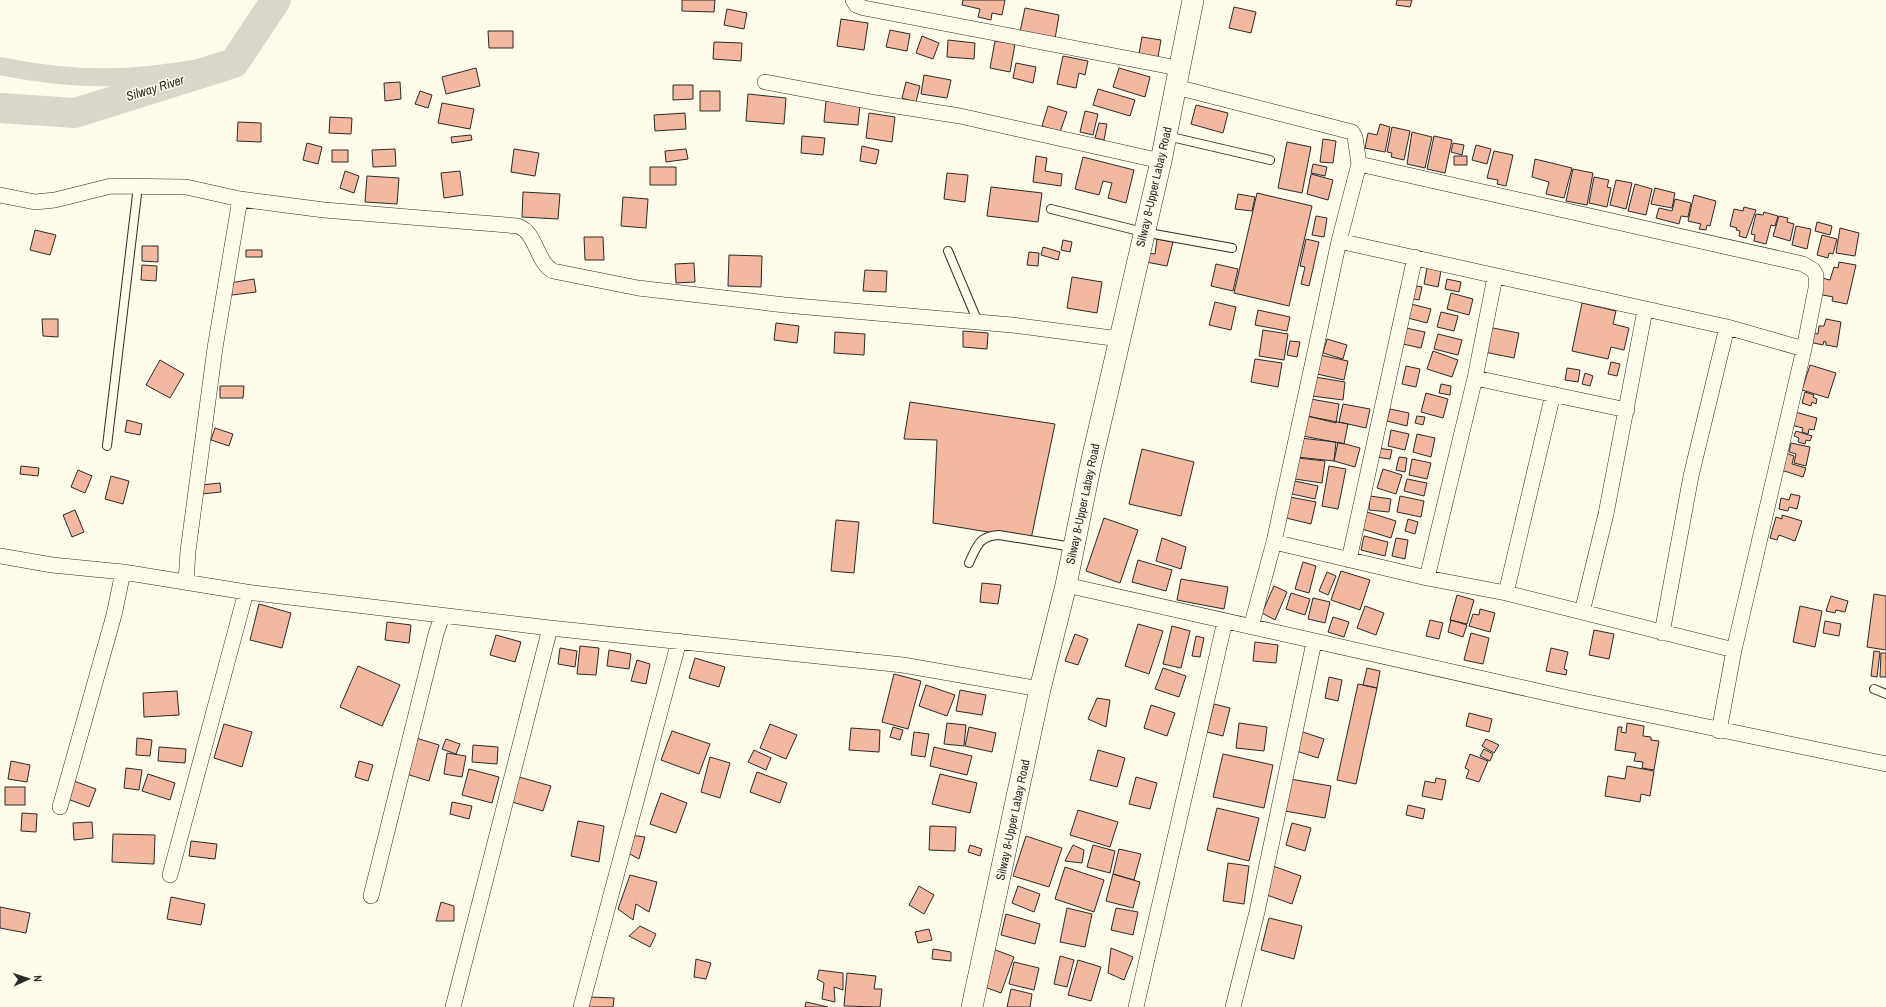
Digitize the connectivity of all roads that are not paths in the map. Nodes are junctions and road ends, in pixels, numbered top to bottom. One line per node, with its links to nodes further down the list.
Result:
1 (853, 0): 3 (street)
2 (1193, 0): 3 (main road, Silway 8-Upper Labay Road)
3 (1177, 77): 5 (main road, Silway 8-Upper Labay Road); 8 (street)
4 (765, 82): 7 (street)
5 (1166, 136): 6 (lane); 7 (main road, Silway 8-Upper Labay Road)
6 (1270, 160)
7 (1161, 161): 13 (main road, Silway 8-Upper Labay Road)
8 (1359, 164): 14 (street); 23 (street)
9 (138, 186): 10 (street); 11 (street); 27 (lane)
10 (0, 195)
11 (240, 199): 20 (street); 35 (street)
12 (1051, 209): 13 (lane)
13 (1143, 232): 15 (lane); 22 (main road, Silway 8-Upper Labay Road)
14 (1339, 241): 17 (street); 28 (street)
15 (1232, 248)
16 (948, 251): 20 (lane)
17 (1415, 257): 18 (street); 31 (street)
18 (1495, 276): 19 (street); 24 (street)
19 (1645, 310): 21 (street); 26 (street)
20 (978, 322): 22 (street)
21 (1727, 327): 23 (street); 44 (street)
22 (1120, 339): 29 (main road, Silway 8-Upper Labay Road)
23 (1804, 349): 47 (street)
24 (1475, 378): 25 (street); 34 (street)
25 (1553, 394): 26 (street); 38 (street)
26 (1627, 410): 39 (street)
27 (108, 446)
28 (1274, 542): 31 (street); 42 (street)
29 (1074, 548): 32 (lane); 36 (main road, Silway 8-Upper Labay Road)
30 (0, 556): 33 (street)
31 (1349, 560): 34 (street)
32 (969, 563)
33 (123, 572): 35 (street); 53 (street)
34 (1427, 578): 38 (street)
35 (186, 582): 37 (street)
36 (1066, 585): 41 (street); 48 (main road, Silway 8-Upper Labay Road)
37 (246, 592): 40 (street); 54 (street)
38 (1506, 593): 39 (street)
39 (1582, 612): 44 (street)
40 (442, 616): 43 (street); 55 (street)
41 (1225, 621): 42 (street); 59 (street)
42 (1251, 627): 46 (street)
43 (550, 628): 45 (street); 56 (street)
44 (1662, 633): 47 (street)
45 (679, 641): 48 (street); 57 (street)
46 (1314, 642): 51 (street); 60 (street)
47 (1734, 650): 51 (street)
48 (1040, 689): 58 (main road, Silway 8-Upper Labay Road)
49 (1874, 689): 50 (lane)
50 (1886, 694)
51 (1719, 731): 52 (street)
52 (1886, 764)
53 (60, 807)
54 (170, 875)
55 (371, 896)
56 (453, 1007)
57 (581, 1007)
58 (972, 1007)
59 (1136, 1007)
60 (1233, 1007)

